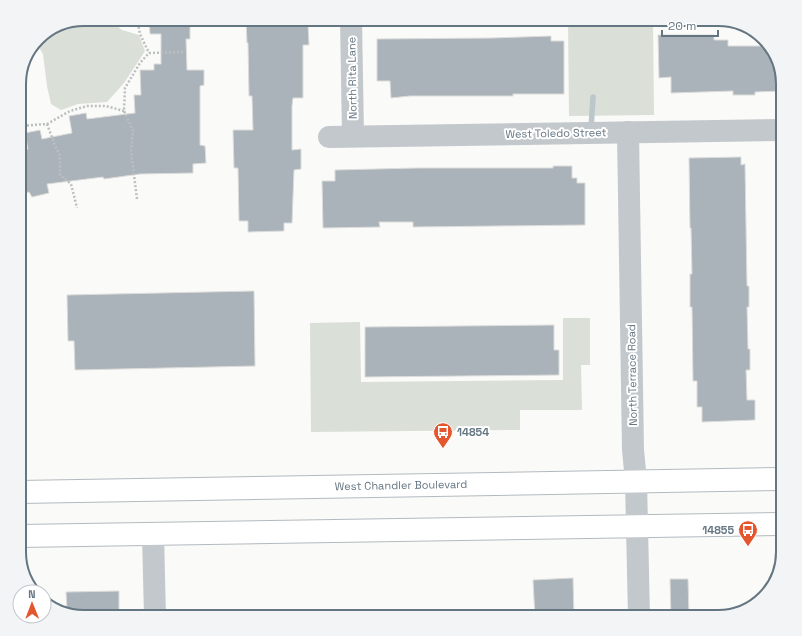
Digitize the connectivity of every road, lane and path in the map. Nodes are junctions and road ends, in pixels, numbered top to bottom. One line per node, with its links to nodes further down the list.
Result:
1 (138, 26): 4 (path)
2 (351, 26): 10 (street, North Rita Lane)
3 (183, 52): 4 (path)
4 (149, 53): 5 (path)
5 (124, 111): 6 (path); 12 (path)
6 (47, 124): 7 (path); 13 (path)
7 (26, 126)
8 (776, 130): 9 (street, West Toledo Street)
9 (628, 132): 10 (street, West Toledo Street); 15 (street, North Terrace Road)
10 (353, 136): 11 (street, West Toledo Street)
11 (329, 137)
12 (137, 199)
13 (77, 208)
14 (776, 479): 15 (main road, West Chandler Boulevard)
15 (636, 481): 16 (main road, West Chandler Boulevard); 18 (street, North Terrace Road)
16 (26, 492)
17 (776, 524): 18 (main road)
18 (637, 526): 19 (main road); 22 (street, North Terrace Road)
19 (153, 534): 20 (main road); 21 (street)
20 (26, 536)
21 (155, 610)
22 (639, 610)

